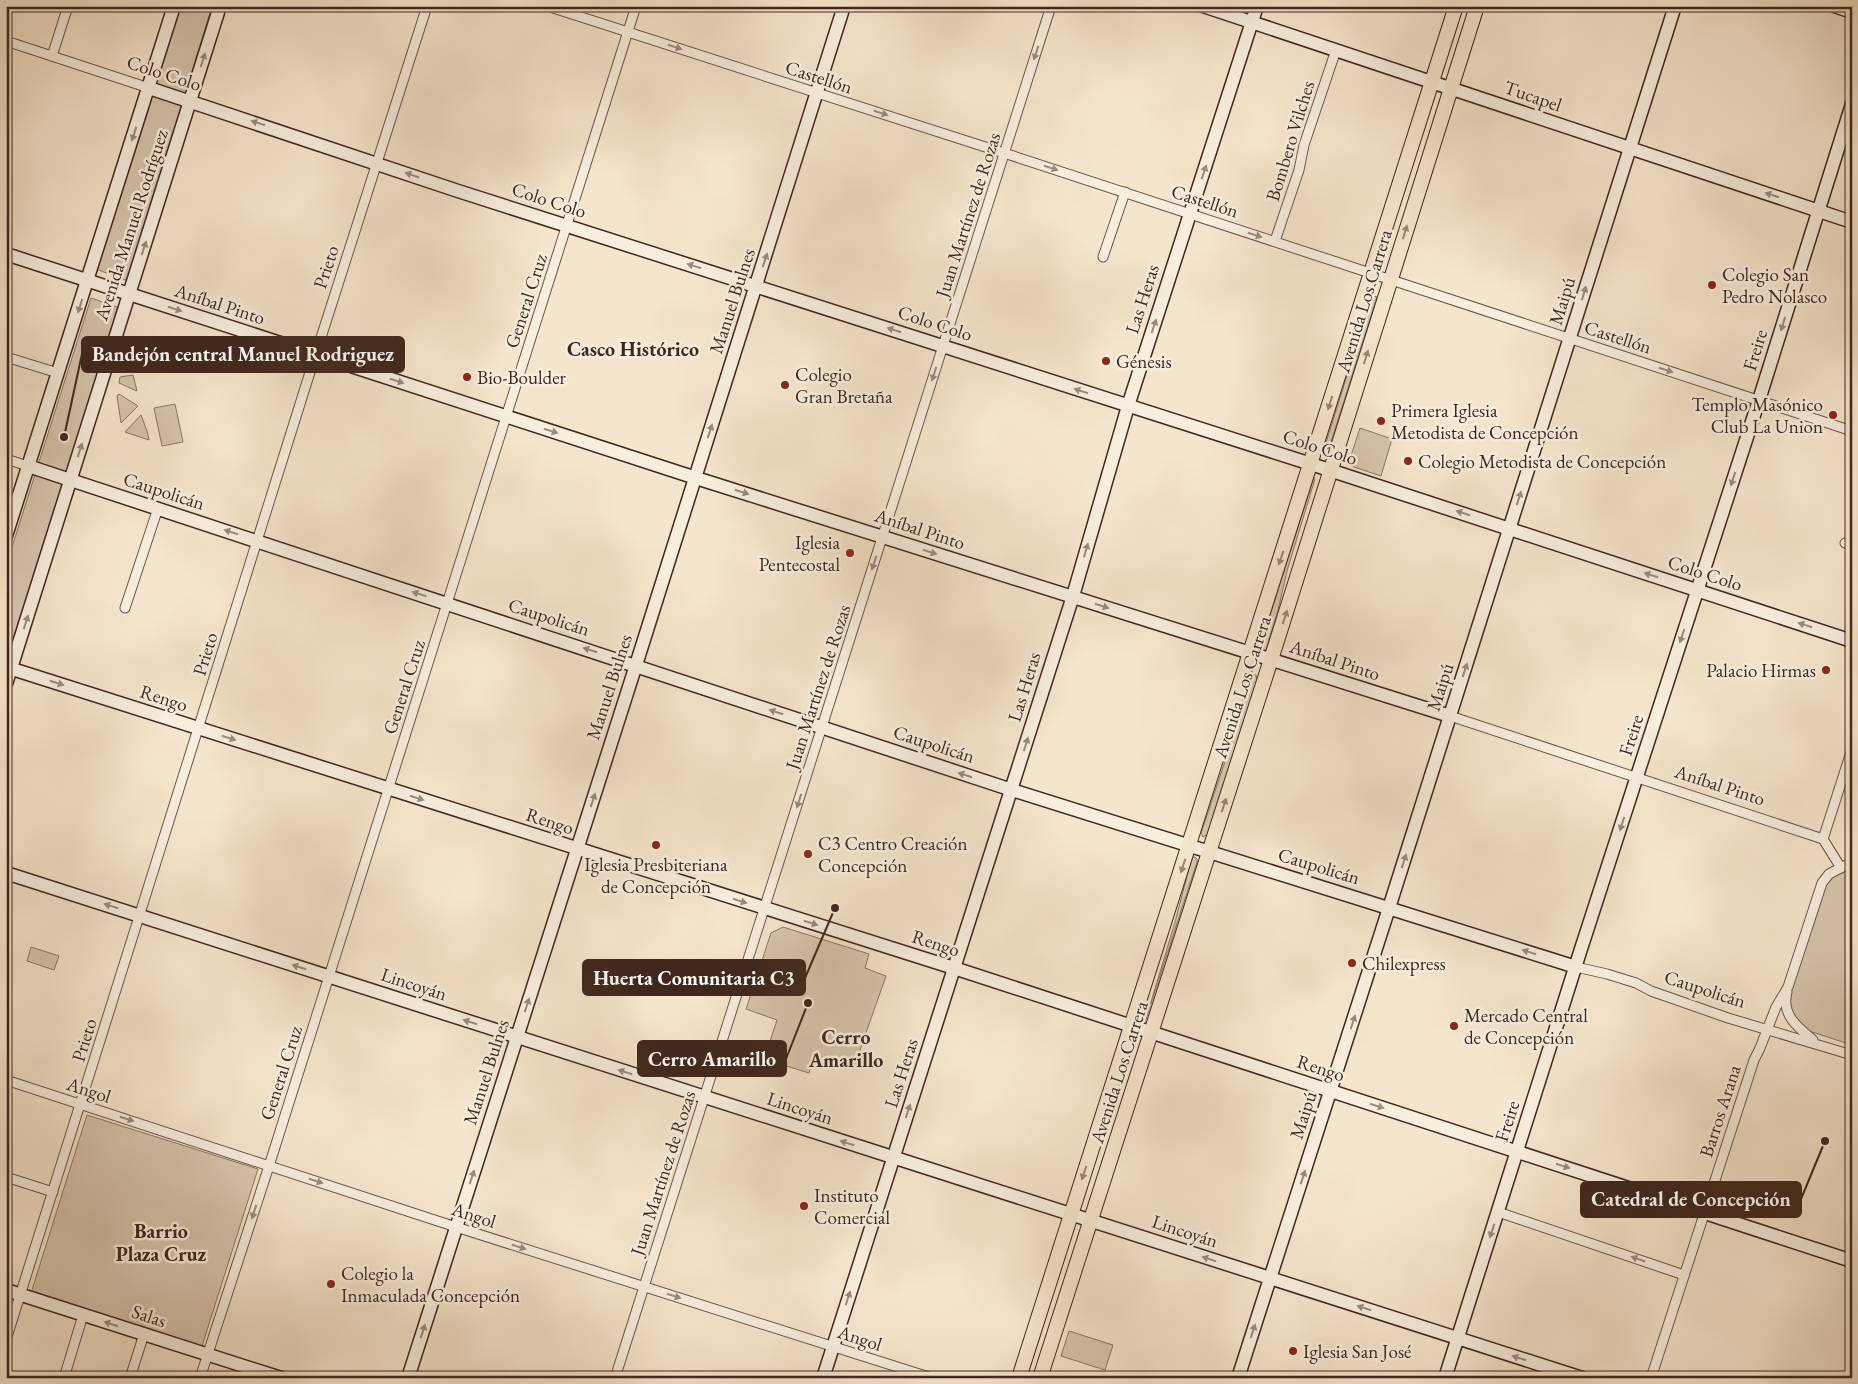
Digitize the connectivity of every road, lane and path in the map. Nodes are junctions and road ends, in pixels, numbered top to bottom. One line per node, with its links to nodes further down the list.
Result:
1 (68, 6): 20 (street)
2 (174, 6): 22 (street, Avenida Manuel Rodríguez)
3 (220, 6): 25 (street, Avenida Manuel Rodríguez, one-way to 3)
4 (428, 6): 29 (street, Prieto)
5 (546, 6): 17 (street, Castellón)
6 (636, 6): 17 (street, General Cruz)
7 (844, 6): 24 (street, Manuel Bulnes)
8 (1051, 6): 28 (street, Juan Martínez de Rozas, one-way to 28)
9 (1203, 6): 16 (street, Tucapel)
10 (1258, 6): 16 (street, Las Heras)
11 (1456, 6): 21 (main road, Avenida Los Carrera)
12 (1477, 6): 23 (main road, Avenida Los Carrera)
13 (1674, 6): 27 (street, Maipú)
14 (1834, 6): 15 (street)
15 (1852, 12)
16 (1252, 22): 19 (street, Tucapel); 32 (street, Las Heras, one-way to 16)
17 (628, 32): 24 (street, Castellón, one-way to 24); 34 (street, General Cruz)
18 (6, 41): 20 (street, Colo Colo)
19 (1336, 50): 21 (street, Tucapel); 35 (street, Bombero Vilches)
20 (52, 56): 22 (street, Colo Colo)
21 (1432, 82): 23 (street, Tucapel); 38 (main road, Avenida Los Carrera)
22 (149, 88): 25 (street, Colo Colo); 40 (street, Avenida Manuel Rodríguez, one-way to 40)
23 (1451, 88): 27 (street, Tucapel); 39 (main road, Avenida Los Carrera, one-way to 23)
24 (817, 93): 28 (street, Castellón, one-way to 28); 41 (street, Manuel Bulnes, one-way to 24)
25 (190, 100): 29 (street, Colo Colo, one-way to 25); 42 (street, Avenida Manuel Rodríguez, one-way to 25)
26 (1852, 104): 31 (street, Freire)
27 (1630, 148): 31 (street, Tucapel, one-way to 27); 43 (street, Maipú, one-way to 27)
28 (1004, 153): 30 (street, Castellón, one-way to 30); 44 (street, Juan Martínez de Rozas)
29 (377, 163): 34 (street, Colo Colo, one-way to 29); 45 (street, Prieto)
30 (1124, 192): 32 (street, Castellón); 37 (street)
31 (1818, 211): 33 (street, Tucapel); 48 (street, Freire, one-way to 48)
32 (1190, 214): 35 (street, Castellón, one-way to 35); 49 (street, Las Heras, one-way to 32)
33 (1852, 222)
34 (567, 226): 41 (street, Colo Colo, one-way to 34); 50 (street, General Cruz)
35 (1275, 241): 38 (street, Castellón)
36 (6, 254): 40 (street, Aníbal Pinto)
37 (1103, 257)
38 (1372, 273): 39 (street, Castellón); 53 (main road, Avenida Los Carrera, one-way to 53)
39 (1391, 279): 43 (street, Castellón); 55 (main road, Avenida Los Carrera, one-way to 39)
40 (88, 281): 42 (street, Aníbal Pinto); 47 (street, Avenida Manuel Rodríguez, one-way to 47)
41 (757, 286): 44 (street, Colo Colo, one-way to 41); 56 (street, Manuel Bulnes, one-way to 41)
42 (129, 294): 45 (street, Aníbal Pinto, one-way to 45); 57 (street, Avenida Manuel Rodríguez, one-way to 42)
43 (1570, 338): 48 (street, Castellón, one-way to 48); 59 (street, Maipú, one-way to 43)
44 (943, 346): 49 (street, Colo Colo, one-way to 44); 61 (street, Juan Martínez de Rozas, one-way to 61)
45 (315, 355): 50 (street, Aníbal Pinto, one-way to 50); 62 (street, Prieto)
46 (6, 357): 47 (street)
47 (58, 373): 54 (street, Avenida Manuel Rodríguez)
48 (1759, 400): 51 (street, Castellón); 63 (street, Freire, one-way to 63)
49 (1128, 406): 53 (street, Colo Colo); 64 (street, Las Heras, one-way to 49)
50 (507, 417): 56 (street, Aníbal Pinto, one-way to 56); 65 (street, General Cruz)
51 (1852, 431)
52 (6, 459): 54 (street, Caupolicán)
53 (1311, 464): 55 (street, Colo Colo); 68 (main road, Avenida Los Carrera, one-way to 68)
54 (28, 466): 57 (street, Caupolicán); 60 (street, Avenida Manuel Rodríguez)
55 (1331, 470): 59 (street, Colo Colo, one-way to 55); 69 (main road, Avenida Los Carrera, one-way to 55)
56 (696, 478): 61 (street, Aníbal Pinto, one-way to 61); 70 (street, Manuel Bulnes)
57 (70, 480): 58 (street, Caupolicán); 71 (street, Avenida Manuel Rodríguez, one-way to 57)
58 (158, 508): 62 (street, Caupolicán, one-way to 58); 66 (street)
59 (1510, 528): 63 (street, Colo Colo, one-way to 59); 73 (street, Maipú, one-way to 59)
60 (6, 536)
61 (883, 537): 64 (street, Aníbal Pinto, one-way to 64); 74 (street, Juan Martínez de Rozas, one-way to 74)
62 (257, 541): 65 (street, Caupolicán, one-way to 62); 75 (street, Prieto)
63 (1697, 590): 67 (street, Colo Colo, one-way to 63); 77 (street, Freire, one-way to 77)
64 (1073, 596): 68 (street, Aníbal Pinto, one-way to 68); 79 (street, Las Heras, one-way to 64)
65 (448, 603): 70 (street, Caupolicán, one-way to 65); 78 (street, General Cruz)
66 (125, 608)
67 (1852, 640)
68 (1251, 653): 69 (street, Aníbal Pinto); 81 (main road, Avenida Los Carrera)
69 (1271, 659): 73 (street, Aníbal Pinto); 83 (main road, Avenida Los Carrera, one-way to 69)
70 (636, 665): 74 (street, Caupolicán, one-way to 70); 82 (street, Manuel Bulnes, one-way to 70)
71 (9, 668): 72 (street, Avenida Manuel Rodríguez); 75 (street, Rengo, one-way to 75)
72 (6, 684)
73 (1450, 716): 77 (street, Aníbal Pinto); 87 (street, Maipú, one-way to 73)
74 (822, 727): 79 (street, Caupolicán, one-way to 74); 88 (street, Juan Martínez de Rozas, one-way to 88)
75 (198, 728): 78 (street, Rengo, one-way to 78); 89 (street, Prieto)
76 (1852, 749): 80 (street)
77 (1637, 778): 80 (street, Aníbal Pinto); 90 (street, Freire, one-way to 90)
78 (388, 789): 82 (street, Rengo, one-way to 82); 92 (street, General Cruz)
79 (1012, 790): 81 (street, Caupolicán); 91 (street, Las Heras)
80 (1823, 839): 85 (street)
81 (1190, 846): 83 (street, Caupolicán); 94 (main road, Avenida Los Carrera, one-way to 94)
82 (577, 850): 88 (street, Rengo, one-way to 88); 97 (street, Manuel Bulnes, one-way to 82)
83 (1209, 852): 87 (street, Caupolicán); 96 (main road, Avenida Los Carrera)
84 (1852, 862): 85 (street)
85 (1841, 868): 93 (street, Barros Arana)
86 (6, 873): 89 (street, Lincoyán, one-way to 86)
87 (1389, 908): 90 (street, Caupolicán, one-way to 87); 101 (street, Maipú, one-way to 87)
88 (764, 909): 91 (street, Rengo, one-way to 91); 102 (street, Juan Martínez de Rozas)
89 (140, 916): 92 (street, Lincoyán, one-way to 89); 103 (street, Prieto)
90 (1576, 967): 95 (street, Caupolicán); 104 (street, Freire)
91 (954, 968): 94 (street, Rengo); 105 (street, Las Heras, one-way to 91)
92 (329, 977): 97 (street, Lincoyán, one-way to 92); 106 (street, General Cruz)
93 (1788, 987): 95 (street, Barros Arana); 98 (street)
94 (1131, 1026): 96 (street, Rengo); 111 (main road, Avenida Los Carrera, one-way to 111)
95 (1768, 1029): 98 (street, Caupolicán); 110 (street, Barros Arana)
96 (1151, 1033): 101 (street, Rengo); 112 (main road, Avenida Los Carrera)
97 (517, 1037): 102 (street, Lincoyán, one-way to 97); 113 (street, Manuel Bulnes, one-way to 97)
98 (1817, 1044): 99 (street, Caupolicán)
99 (1852, 1055)
100 (6, 1080): 103 (street, Angol)
101 (1330, 1091): 104 (street, Rengo, one-way to 104); 116 (street, Maipú, one-way to 101)
102 (705, 1097): 105 (street, Lincoyán, one-way to 102); 117 (street, Juan Martínez de Rozas)
103 (81, 1104): 106 (street, Angol, one-way to 106); 108 (street, Prieto)
104 (1517, 1151): 109 (street, Freire); 110 (street, Rengo, one-way to 110)
105 (893, 1158): 111 (street, Lincoyán); 124 (street, Las Heras, one-way to 105)
106 (269, 1166): 113 (street, Angol, one-way to 113); 125 (street, General Cruz, one-way to 125)
107 (6, 1177): 108 (street)
108 (53, 1192): 119 (street, Prieto)
109 (1498, 1212): 115 (street, one-way to 109); 122 (street, Freire, one-way to 122)
110 (1704, 1213): 114 (street, Rengo); 115 (street, Barros Arana)
111 (1071, 1214): 112 (street, Lincoyán); 134 (main road, Avenida Los Carrera)
112 (1091, 1221): 116 (street, Lincoyán, one-way to 112); 135 (main road, Avenida Los Carrera)
113 (456, 1226): 117 (street, Angol, one-way to 117); 130 (street, Manuel Bulnes, one-way to 113)
114 (1852, 1261)
115 (1684, 1275): 139 (street, Barros Arana)
116 (1270, 1278): 122 (street, Lincoyán, one-way to 116); 136 (street, Maipú, one-way to 116)
117 (644, 1286): 124 (street, Angol, one-way to 124); 131 (street, Juan Martínez de Rozas)
118 (6, 1290): 119 (street, Salas)
119 (21, 1295): 120 (street, Salas); 123 (street, Prieto)
120 (83, 1315): 121 (street, Salas, one-way to 120); 126 (street)
121 (144, 1334): 125 (street, Salas); 127 (street)
122 (1458, 1338): 137 (street, Freire); 138 (street, Lincoyán, one-way to 122)
123 (6, 1340)
124 (833, 1346): 132 (street, Las Heras); 133 (street, Angol)
125 (207, 1354): 128 (street, General Cruz); 129 (street, Salas)
126 (64, 1378)
127 (130, 1378)
128 (200, 1378)
129 (281, 1378)
130 (408, 1378)
131 (615, 1378)
132 (823, 1378)
133 (932, 1378)
134 (1020, 1378)
135 (1040, 1378)
136 (1238, 1378)
137 (1445, 1378)
138 (1582, 1378)
139 (1652, 1378)

